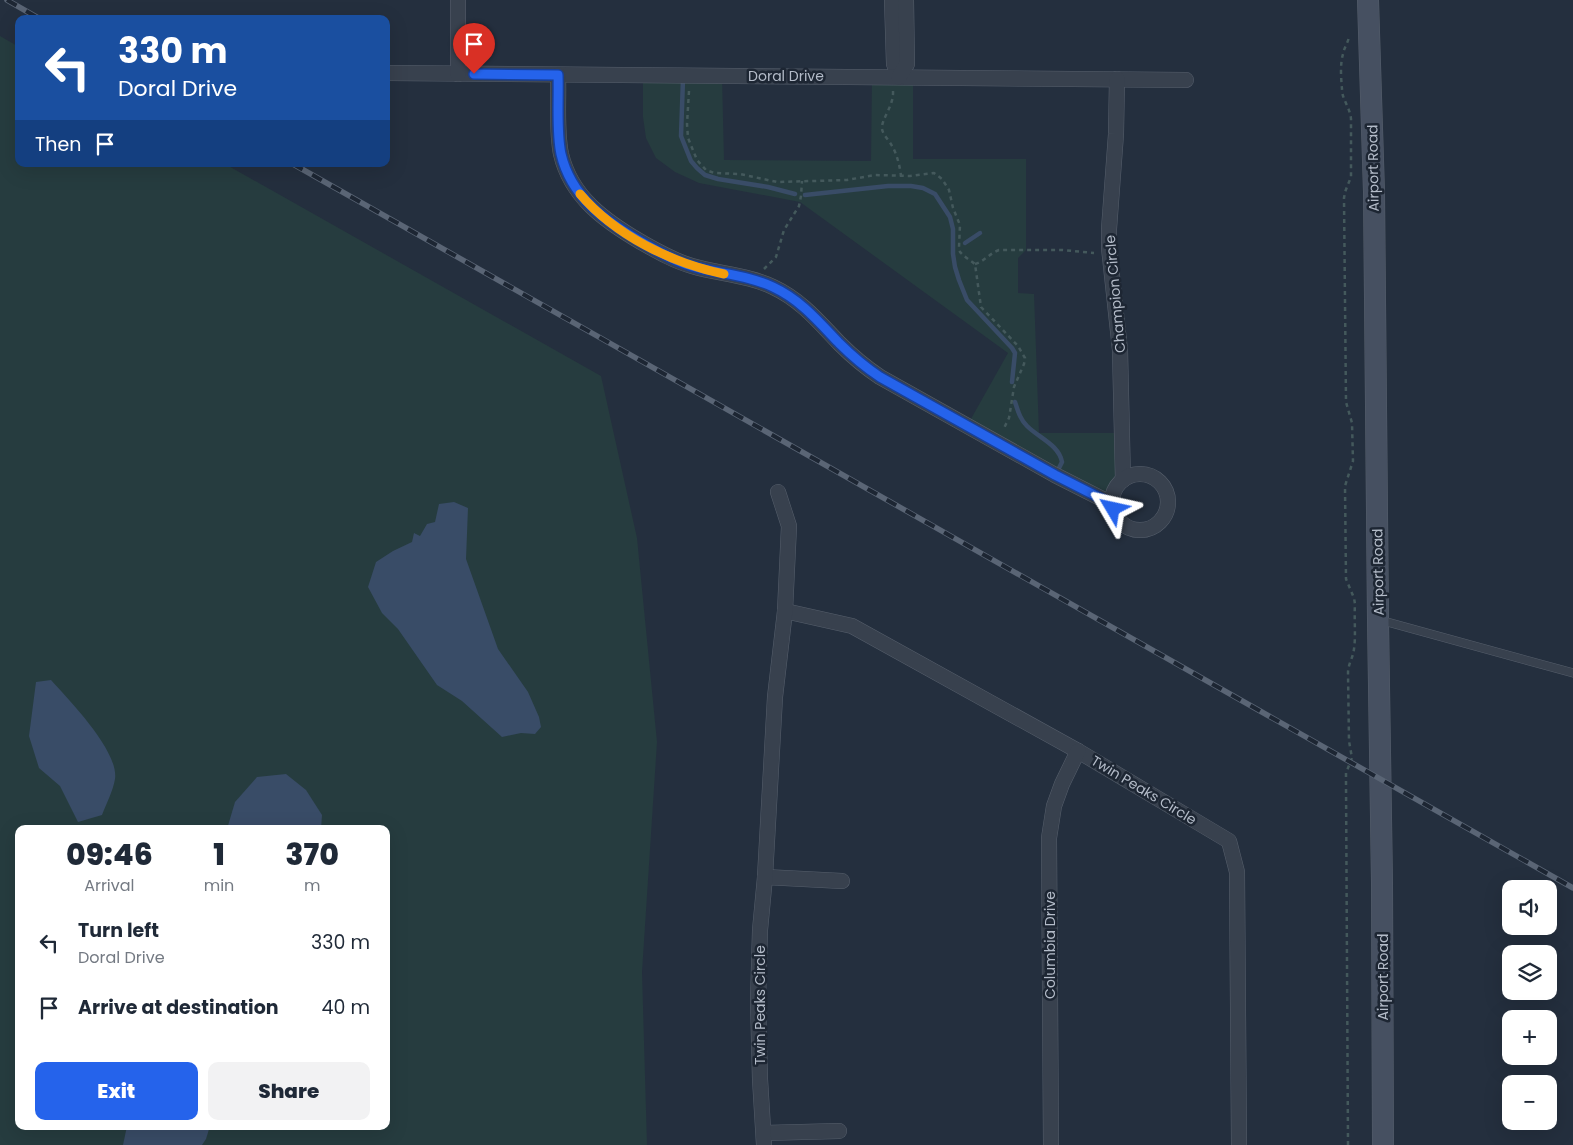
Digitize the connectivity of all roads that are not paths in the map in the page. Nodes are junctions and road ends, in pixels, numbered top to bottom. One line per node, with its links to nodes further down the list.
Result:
1 (458, 0): 6 (street)
2 (892, 0): 8 (street)
3 (906, 0): 8 (street)
4 (1368, 0): 15 (main road, Airport Road)
5 (390, 73): 6 (street, Doral Drive)
6 (458, 74): 7 (street, Doral Drive)
7 (558, 75): 8 (street, Doral Drive); 13 (street)
8 (895, 77): 9 (street, Doral Drive)
9 (1117, 79): 10 (street, Doral Drive); 11 (street, Champion Circle)
10 (1186, 80)
11 (1123, 480): 13 (street); 13 (street)
12 (778, 492): 14 (street, Twin Peaks Circle)
13 (1112, 504)
14 (785, 611): 17 (street, Twin Peaks Circle); 18 (street, Twin Peaks Circle)
15 (1378, 620): 16 (lane); 24 (main road, Airport Road)
16 (1573, 672)
17 (1078, 751): 22 (street, Columbia Drive); 23 (street, Twin Peaks Circle)
18 (765, 877): 19 (street); 21 (street, Twin Peaks Circle)
19 (842, 882)
20 (839, 1131): 21 (street, Twin Peaks Circle)
21 (764, 1139)
22 (1052, 1145)
23 (1239, 1145)
24 (1383, 1145)

